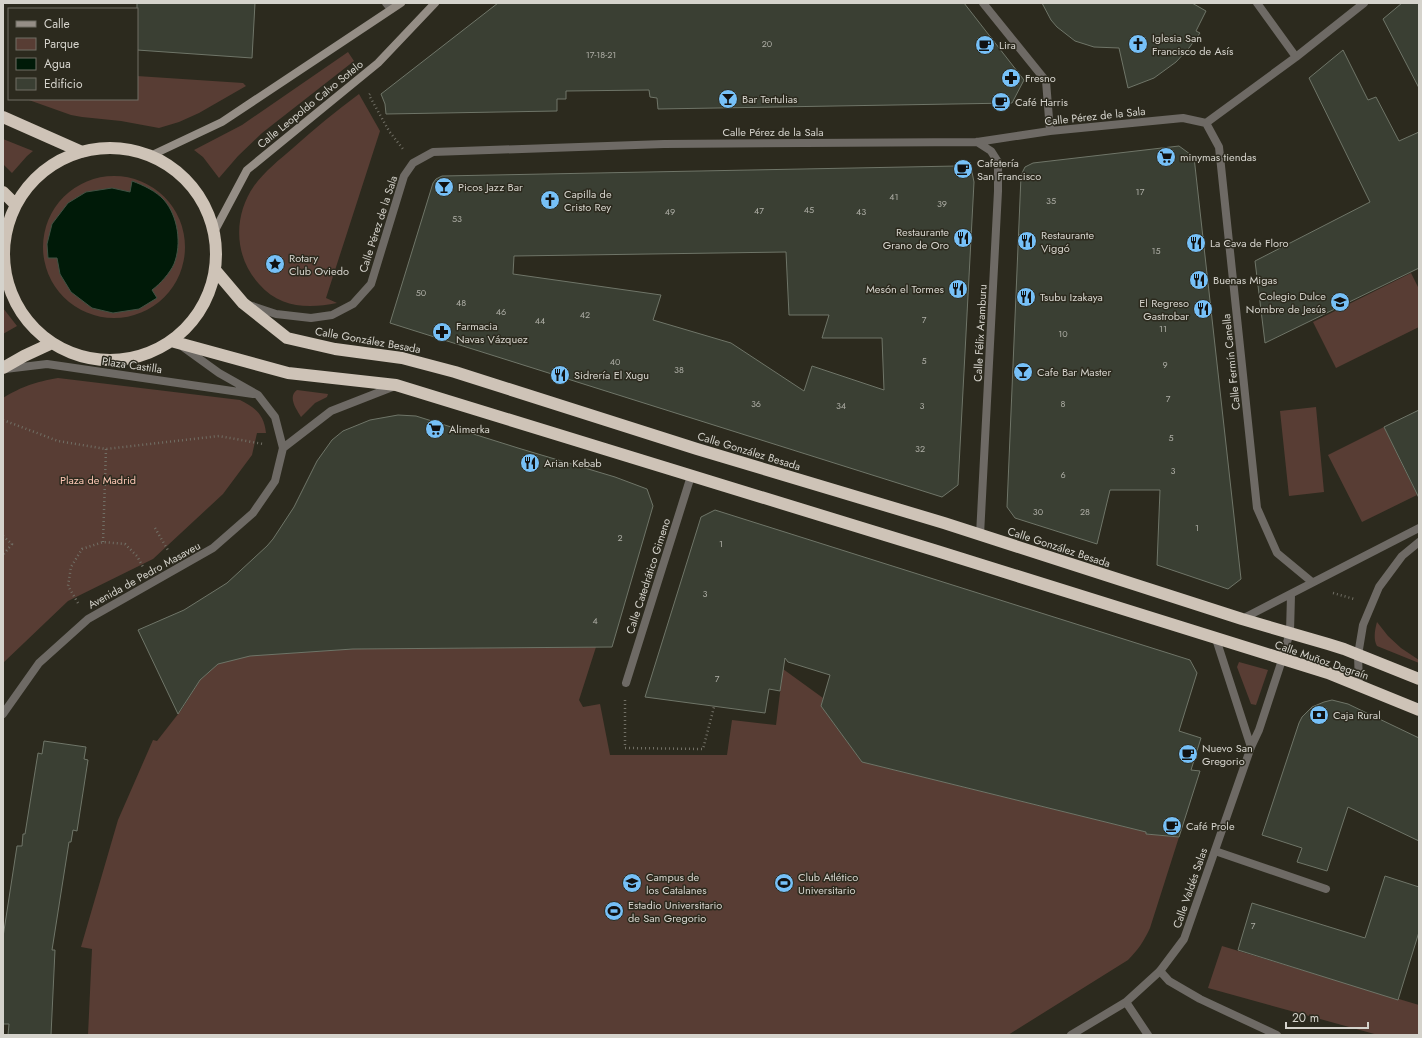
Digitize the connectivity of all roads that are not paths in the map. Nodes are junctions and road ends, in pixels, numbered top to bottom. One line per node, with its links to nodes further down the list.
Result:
1 (401, 3): 6 (street)
2 (435, 3): 16 (street, Calle Leopoldo Calvo Sotelo)
3 (983, 3): 10 (street)
4 (1257, 3): 7 (street)
5 (1364, 3): 7 (street)
6 (389, 6): 13 (street)
7 (1296, 57): 9 (street)
8 (3, 117): 12 (highway)
9 (1206, 123): 10 (street, Calle Pérez de la Sala); 30 (street, Calle Fermín Canella)
10 (1050, 131): 11 (street, Calle Pérez de la Sala)
11 (977, 142): 19 (street, Calle Pérez de la Sala); 28 (street, Calle Félix Aramburu)
12 (82, 152): 13 (highway); 15 (highway)
13 (150, 156): 16 (highway)
14 (3, 192): 15 (highway)
15 (16, 205): 17 (highway)
16 (214, 232): 18 (highway)
17 (4, 270): 21 (highway)
18 (215, 270): 19 (highway, Calle González Besada); 20 (highway)
19 (243, 303): 28 (highway, Calle González Besada)
20 (175, 342): 21 (highway); 23 (highway); 24 (street, Avenida de Pedro Masaveu)
21 (52, 343): 22 (highway)
22 (3, 369): 24 (street, Plaza Castilla)
23 (396, 385): 25 (street); 26 (highway)
24 (258, 395): 25 (street, Avenida de Pedro Masaveu)
25 (283, 448): 41 (street, Avenida de Pedro Masaveu)
26 (691, 476): 34 (highway); 38 (street, Calle Catedrático Gimeno)
27 (1419, 528): 30 (street)
28 (980, 535): 32 (highway, Calle González Besada)
29 (1419, 542): 35 (street)
30 (1312, 582): 31 (street)
31 (1291, 594): 32 (street); 33 (street)
32 (1242, 619): 33 (highway, Calle Muñoz Degraín)
33 (1290, 632): 35 (highway, Calle Muñoz Degraín); 36 (street)
34 (1216, 639): 36 (highway, Calle Muñoz Degraín); 42 (street)
35 (1358, 655): 37 (highway, Calle Muñoz Degraín); 39 (street)
36 (1282, 660): 39 (highway, Calle Muñoz Degraín); 42 (street, Calle Valdés Salas)
37 (1419, 679)
38 (626, 683)
39 (1358, 685): 40 (highway, Calle Muñoz Degraín)
40 (1419, 710)
41 (3, 714)
42 (1251, 747): 43 (street, Calle Valdés Salas)
43 (1215, 851): 44 (street); 45 (street, Calle Valdés Salas)
44 (1326, 889)
45 (1160, 971): 46 (street, Calle Valdés Salas); 49 (street)
46 (1126, 1002): 47 (street, Calle Valdés Salas); 48 (street)
47 (1071, 1035)
48 (1148, 1035)
49 (1277, 1035)

